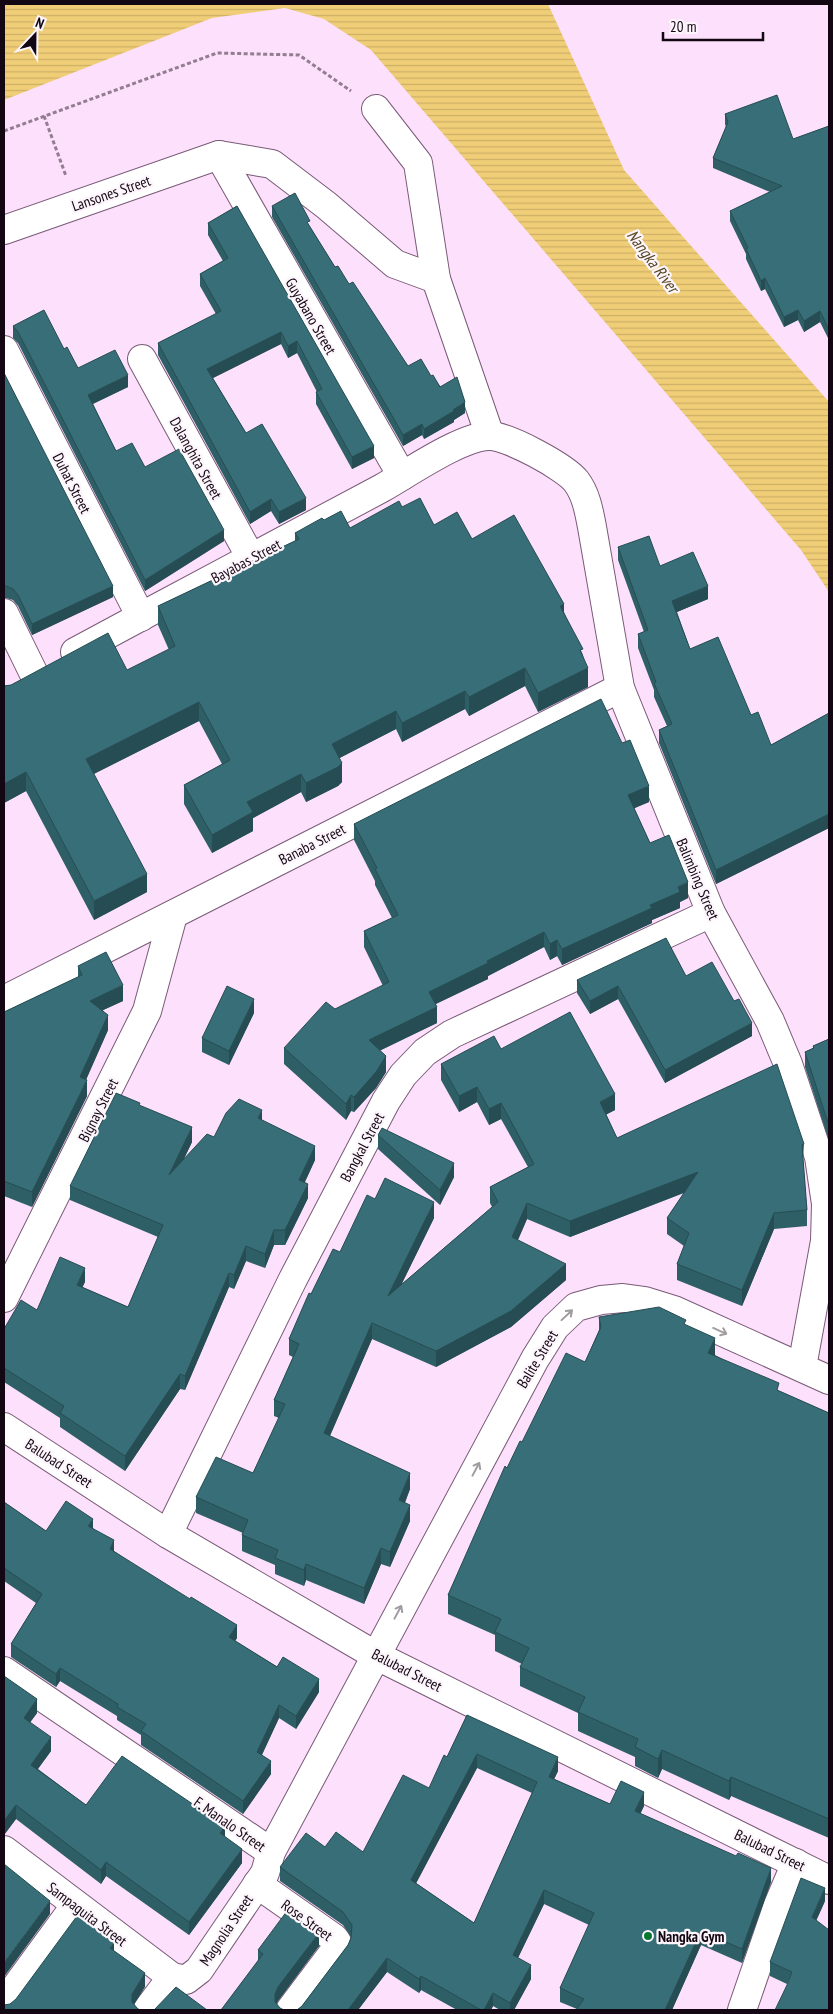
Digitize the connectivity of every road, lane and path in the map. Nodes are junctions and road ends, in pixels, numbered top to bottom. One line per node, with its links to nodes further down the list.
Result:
1 (376, 109): 2 (path); 7 (street)
2 (44, 116): 3 (path); 5 (path)
3 (4, 131)
4 (219, 155): 5 (street, Lansones Street); 7 (street); 11 (street, Guyabano Street)
5 (77, 205): 6 (street, Lansones Street)
6 (4, 230)
7 (436, 279): 10 (street)
8 (4, 350): 14 (street, Duhat Street)
9 (142, 359): 12 (street, Dalanghita Street)
10 (490, 436): 11 (street, Bayabas Street); 15 (street, Balimbing Street)
11 (402, 476): 12 (street, Bayabas Street)
12 (251, 558): 14 (street, Bayabas Street)
13 (4, 613): 14 (street, Bayabas Street)
14 (141, 617)
15 (620, 688): 16 (street, Balimbing Street); 17 (street, Banaba Street)
16 (711, 913): 20 (street, Balimbing Street); 23 (street, Bangkal Street)
17 (173, 915): 18 (street, Banaba Street); 19 (street, Bignay Street)
18 (4, 1000)
19 (4, 1298)
20 (802, 1367): 21 (street, Balite Street); 24 (street, Balite Street, one-way to 20)
21 (829, 1380)
22 (4, 1427): 23 (street, Balubad Street)
23 (168, 1534): 24 (street, Balubad Street)
24 (375, 1655): 27 (street, F. Manalo Street); 28 (street, Balubad Street)
25 (4, 1671): 27 (street, F. Manalo Street)
26 (4, 1850): 31 (street, Sampaguita Street)
27 (271, 1852): 30 (street, Magnolia Street)
28 (796, 1863): 29 (street, Balubad Street); 36 (street)
29 (829, 1880)
30 (257, 1884): 32 (street, Magnolia Street); 35 (street, Rose Street)
31 (75, 1906): 32 (street, Sampaguita Street); 33 (street)
32 (172, 1977): 34 (street)
33 (4, 2003)
34 (147, 2010)
35 (290, 2010)
36 (742, 2010)

